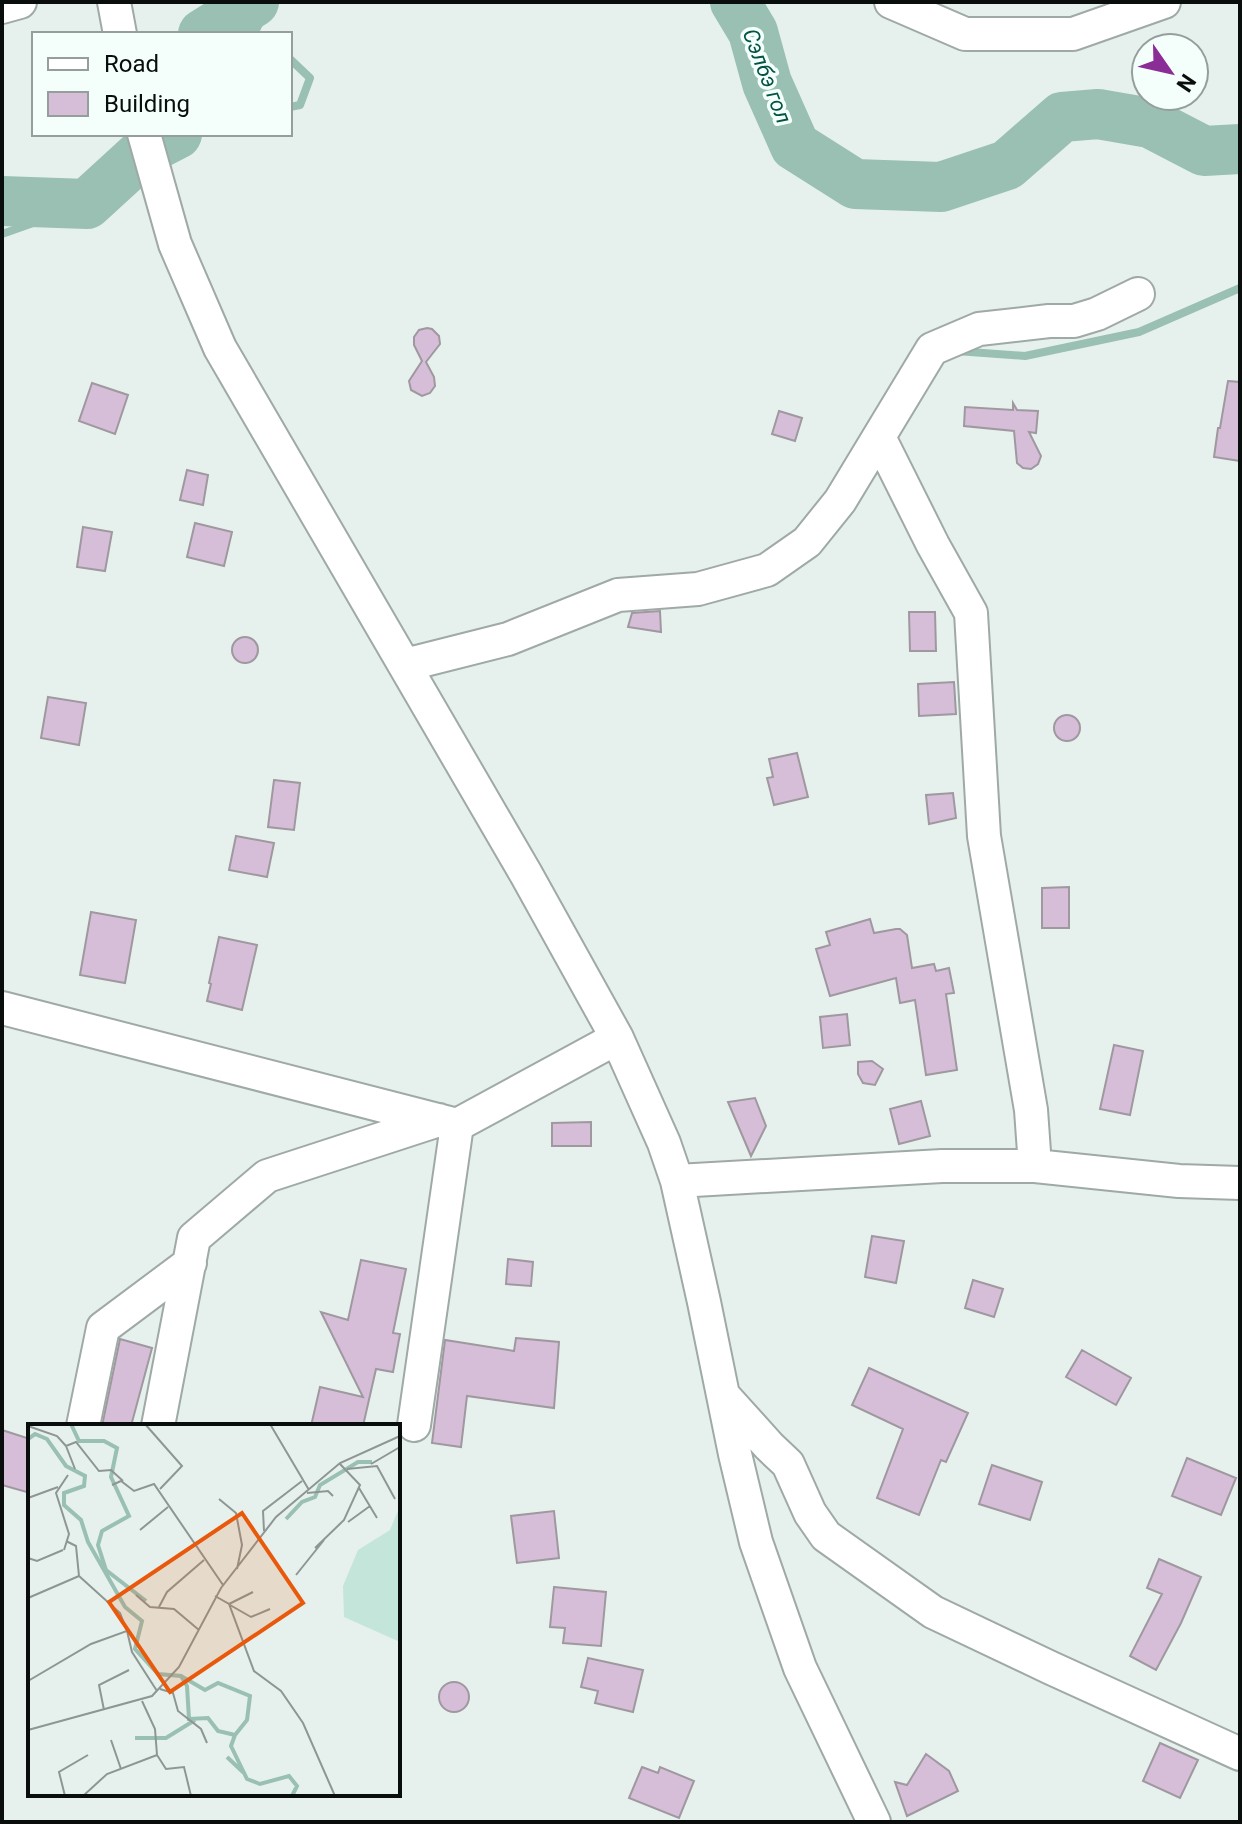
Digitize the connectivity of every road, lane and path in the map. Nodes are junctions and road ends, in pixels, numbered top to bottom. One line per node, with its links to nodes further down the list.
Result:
1 (20, 2): 5 (street)
2 (114, 2): 6 (street)
3 (891, 2): 4 (street)
4 (1164, 2)
5 (2, 7)
6 (120, 32)
7 (145, 136): 10 (street)
8 (1138, 294): 9 (street)
9 (879, 437): 10 (street); 14 (street)
10 (405, 665): 12 (street)
11 (2, 1008): 13 (street)
12 (617, 1038): 13 (street); 15 (street)
13 (448, 1123): 17 (street); 21 (street)
14 (1035, 1166): 15 (street); 16 (street)
15 (677, 1181): 18 (street)
16 (1240, 1183)
17 (190, 1263): 19 (street); 20 (street)
18 (723, 1395): 22 (street); 23 (street)
19 (83, 1424)
20 (158, 1424)
21 (414, 1425)
22 (1240, 1754)
23 (874, 1822)

